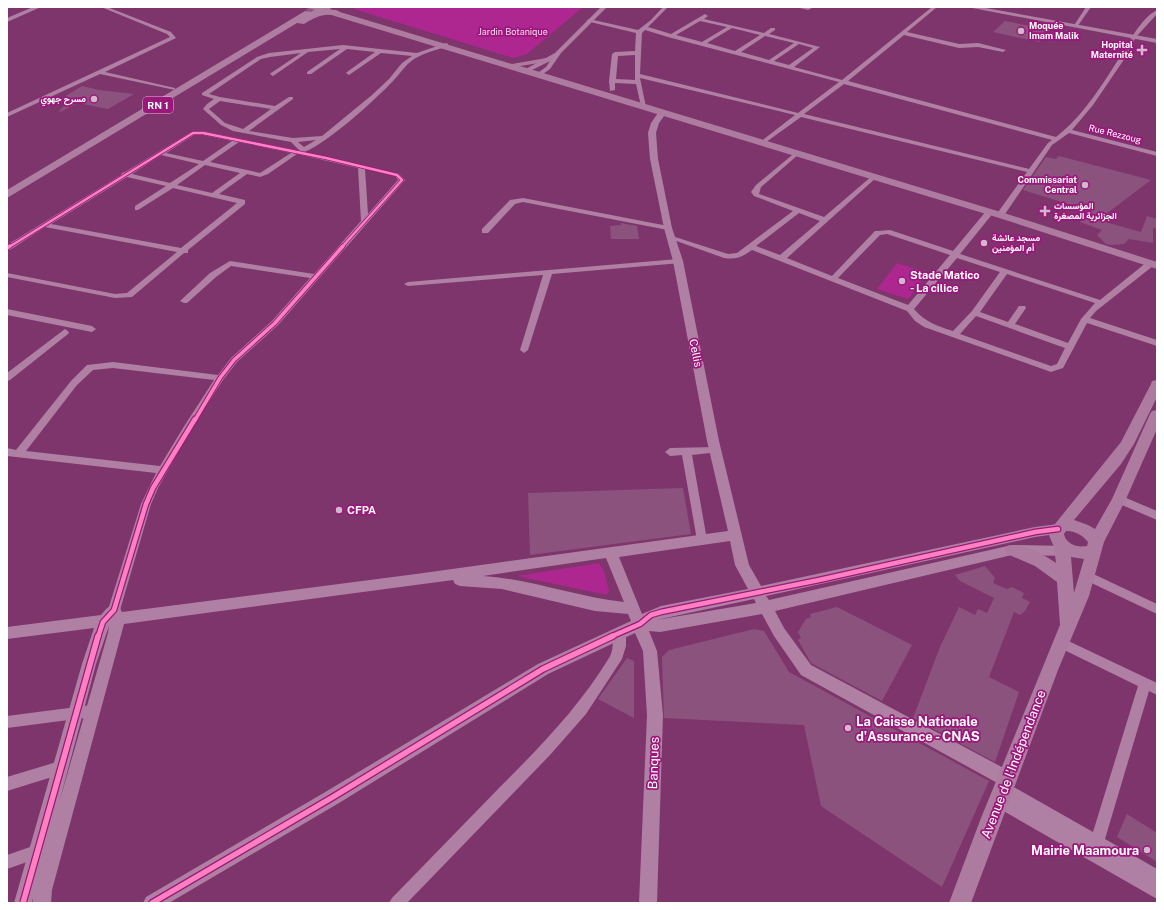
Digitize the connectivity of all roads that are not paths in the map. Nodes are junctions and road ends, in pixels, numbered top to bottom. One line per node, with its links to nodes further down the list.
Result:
1 (37, 7): 15 (street)
2 (102, 7): 41 (street)
3 (604, 7): 16 (street)
4 (666, 7): 20 (street)
5 (798, 7): 6 (street)
6 (812, 7)
7 (935, 7): 21 (street)
8 (970, 7): 17 (street)
9 (1089, 7): 17 (street)
10 (333, 9): 11 (highway); 11 (highway); 28 (main road); 38 (main road)
11 (305, 10): 42 (highway, RN 1)
12 (1157, 11): 24 (street)
13 (707, 14): 14 (street)
14 (699, 19): 18 (street); 23 (street)
15 (8, 20)
16 (589, 21): 20 (street); 36 (street)
17 (1075, 26): 24 (street)
18 (731, 27): 22 (street); 27 (street)
19 (773, 29): 22 (street)
20 (641, 30): 23 (street); 33 (street)
21 (904, 33): 31 (street); 50 (street)
22 (764, 35): 26 (street); 34 (street)
23 (670, 36): 27 (street)
24 (1134, 36): 25 (street); 60 (street)
25 (1157, 41)
26 (798, 43): 37 (street); 39 (street)
27 (702, 44): 34 (street)
28 (446, 45): 35 (street); 40 (main road)
29 (346, 47): 30 (street); 32 (street); 43 (street)
30 (381, 50): 35 (street); 44 (street)
31 (1003, 50)
32 (308, 51): 45 (street); 53 (street)
33 (638, 53): 47 (street); 49 (street)
34 (736, 53): 37 (street)
35 (420, 54): 62 (street)
36 (549, 62): 38 (main road); 40 (street); 46 (street); 48 (main road)
37 (769, 62): 39 (street)
38 (515, 65): 40 (main road)
39 (789, 68): 50 (street)
40 (527, 70): 46 (main road)
41 (99, 72): 51 (street); 58 (street)
42 (206, 72): 51 (highway, RN 1); 79 (highway, RN 1)
43 (309, 73)
44 (349, 73)
45 (273, 74)
46 (539, 74): 48 (main road); 52 (main road)
47 (637, 79): 49 (street); 55 (street); 59 (street)
48 (560, 80): 52 (main road)
49 (612, 81): 52 (street)
50 (843, 82): 59 (street); 63 (street)
51 (173, 88): 78 (highway, RN 1)
52 (611, 93): 55 (main road)
53 (219, 98): 56 (street); 61 (street)
54 (291, 98): 56 (street)
55 (644, 106): 57 (main road)
56 (276, 108): 61 (street)
57 (663, 112): 66 (main road); 89 (street, Cellis)
58 (7, 115)
59 (800, 115): 66 (street); 73 (street)
60 (1068, 131): 63 (street); 70 (street, Rue Rezzoug)
61 (243, 132): 65 (street)
62 (323, 138): 65 (street); 65 (street)
63 (1056, 139): 73 (street)
64 (238, 140): 67 (street); 68 (street); 71 (street)
65 (293, 140)
66 (762, 142): 69 (main road)
67 (296, 152): 72 (street); 74 (street)
68 (159, 153): 71 (street); 75 (street)
69 (796, 153): 76 (main road); 82 (street)
70 (1157, 154)
71 (204, 163): 74 (street); 77 (street)
72 (361, 166): 86 (street); 86 (street)
73 (1030, 171): 84 (street)
74 (245, 172): 80 (street)
75 (124, 174): 77 (street); 87 (street)
76 (874, 177): 83 (main road); 85 (street)
77 (172, 185): 80 (street); 81 (street)
78 (7, 186)
79 (7, 195)
80 (214, 195): 92 (street)
81 (138, 208)
82 (798, 210): 85 (street); 90 (street)
83 (990, 212): 84 (main road); 93 (street)
84 (1000, 216): 96 (main road)
85 (825, 220): 94 (street)
86 (365, 223): 100 (street)
87 (44, 225): 91 (street); 92 (street)
88 (485, 231): 89 (street)
89 (670, 233): 90 (street); 95 (street, Cellis)
90 (752, 246): 94 (street)
91 (7, 248)
92 (185, 250): 99 (street)
93 (955, 256): 97 (street); 101 (street); 105 (street)
94 (781, 258): 101 (street)
95 (678, 261): 98 (street); 121 (street, Cellis)
96 (1155, 264): 104 (street)
97 (1005, 271): 104 (street); 108 (street)
98 (548, 273): 102 (street); 116 (street)
99 (7, 275)
100 (316, 277): 103 (street); 118 (street)
101 (834, 278): 105 (street)
102 (408, 284)
103 (184, 301)
104 (1099, 302): 109 (street)
105 (910, 308): 113 (street)
106 (1022, 308): 110 (street)
107 (7, 312): 111 (street)
108 (975, 313): 110 (street); 113 (street)
109 (1085, 318): 114 (street); 115 (street)
110 (1010, 325): 115 (street)
111 (92, 330)
112 (65, 332): 117 (street)
113 (954, 335): 115 (street)
114 (1157, 343)
115 (1070, 347)
116 (524, 350)
117 (7, 378)
118 (220, 378): 125 (street); 126 (street)
119 (1157, 384): 131 (main road)
120 (1157, 414): 127 (main road, Avenue de l'Indépendance)
121 (715, 450): 122 (street); 129 (street, Cellis)
122 (686, 451): 124 (street); 130 (street)
123 (7, 452): 125 (street)
124 (670, 452)
125 (19, 453): 126 (street)
126 (162, 470): 142 (street)
127 (1119, 499): 128 (street); 132 (main road, Avenue de l'Indépendance)
128 (1157, 516)
129 (735, 535): 130 (street); 138 (street, Cellis)
130 (702, 540): 134 (street)
131 (1063, 540): 132 (main road); 132 (main road); 133 (street); 137 (main road, Avenue de l'Indépendance); 138 (street)
132 (1095, 546): 135 (main road, Avenue de l'Indépendance)
133 (1012, 550): 137 (main road); 139 (street)
134 (610, 553): 136 (street); 140 (street, Banques)
135 (1087, 576): 141 (street); 146 (main road, Avenue de l'Indépendance)
136 (416, 580): 140 (street); 142 (street)
137 (1066, 581): 146 (main road, Avenue de l'Indépendance)
138 (756, 593): 139 (street, Cellis); 143 (street)
139 (765, 607): 143 (street); 153 (street, Cellis)
140 (634, 608): 143 (street, Banques)
141 (1157, 609)
142 (111, 617): 145 (street); 148 (street); 149 (street)
143 (640, 624): 144 (street); 164 (street, Banques)
144 (620, 633): 162 (street); 163 (street)
145 (7, 634)
146 (1064, 634): 147 (street); 153 (main road, Avenue de l'Indépendance)
147 (1151, 686): 155 (street)
148 (92, 711): 149 (street); 154 (street)
149 (75, 713): 150 (street); 151 (street)
150 (7, 722)
151 (60, 768): 152 (street); 156 (street)
152 (7, 784)
153 (1003, 789): 155 (street); 165 (main road, Avenue de l'Indépendance)
154 (56, 844): 156 (street); 161 (street)
155 (1095, 848): 158 (street); 159 (street)
156 (37, 852): 157 (street); 160 (street)
157 (7, 862)
158 (1157, 877)
159 (1157, 892)
160 (23, 903)
161 (42, 903)
162 (152, 903)
163 (397, 903)
164 (648, 903)
165 (960, 903)

